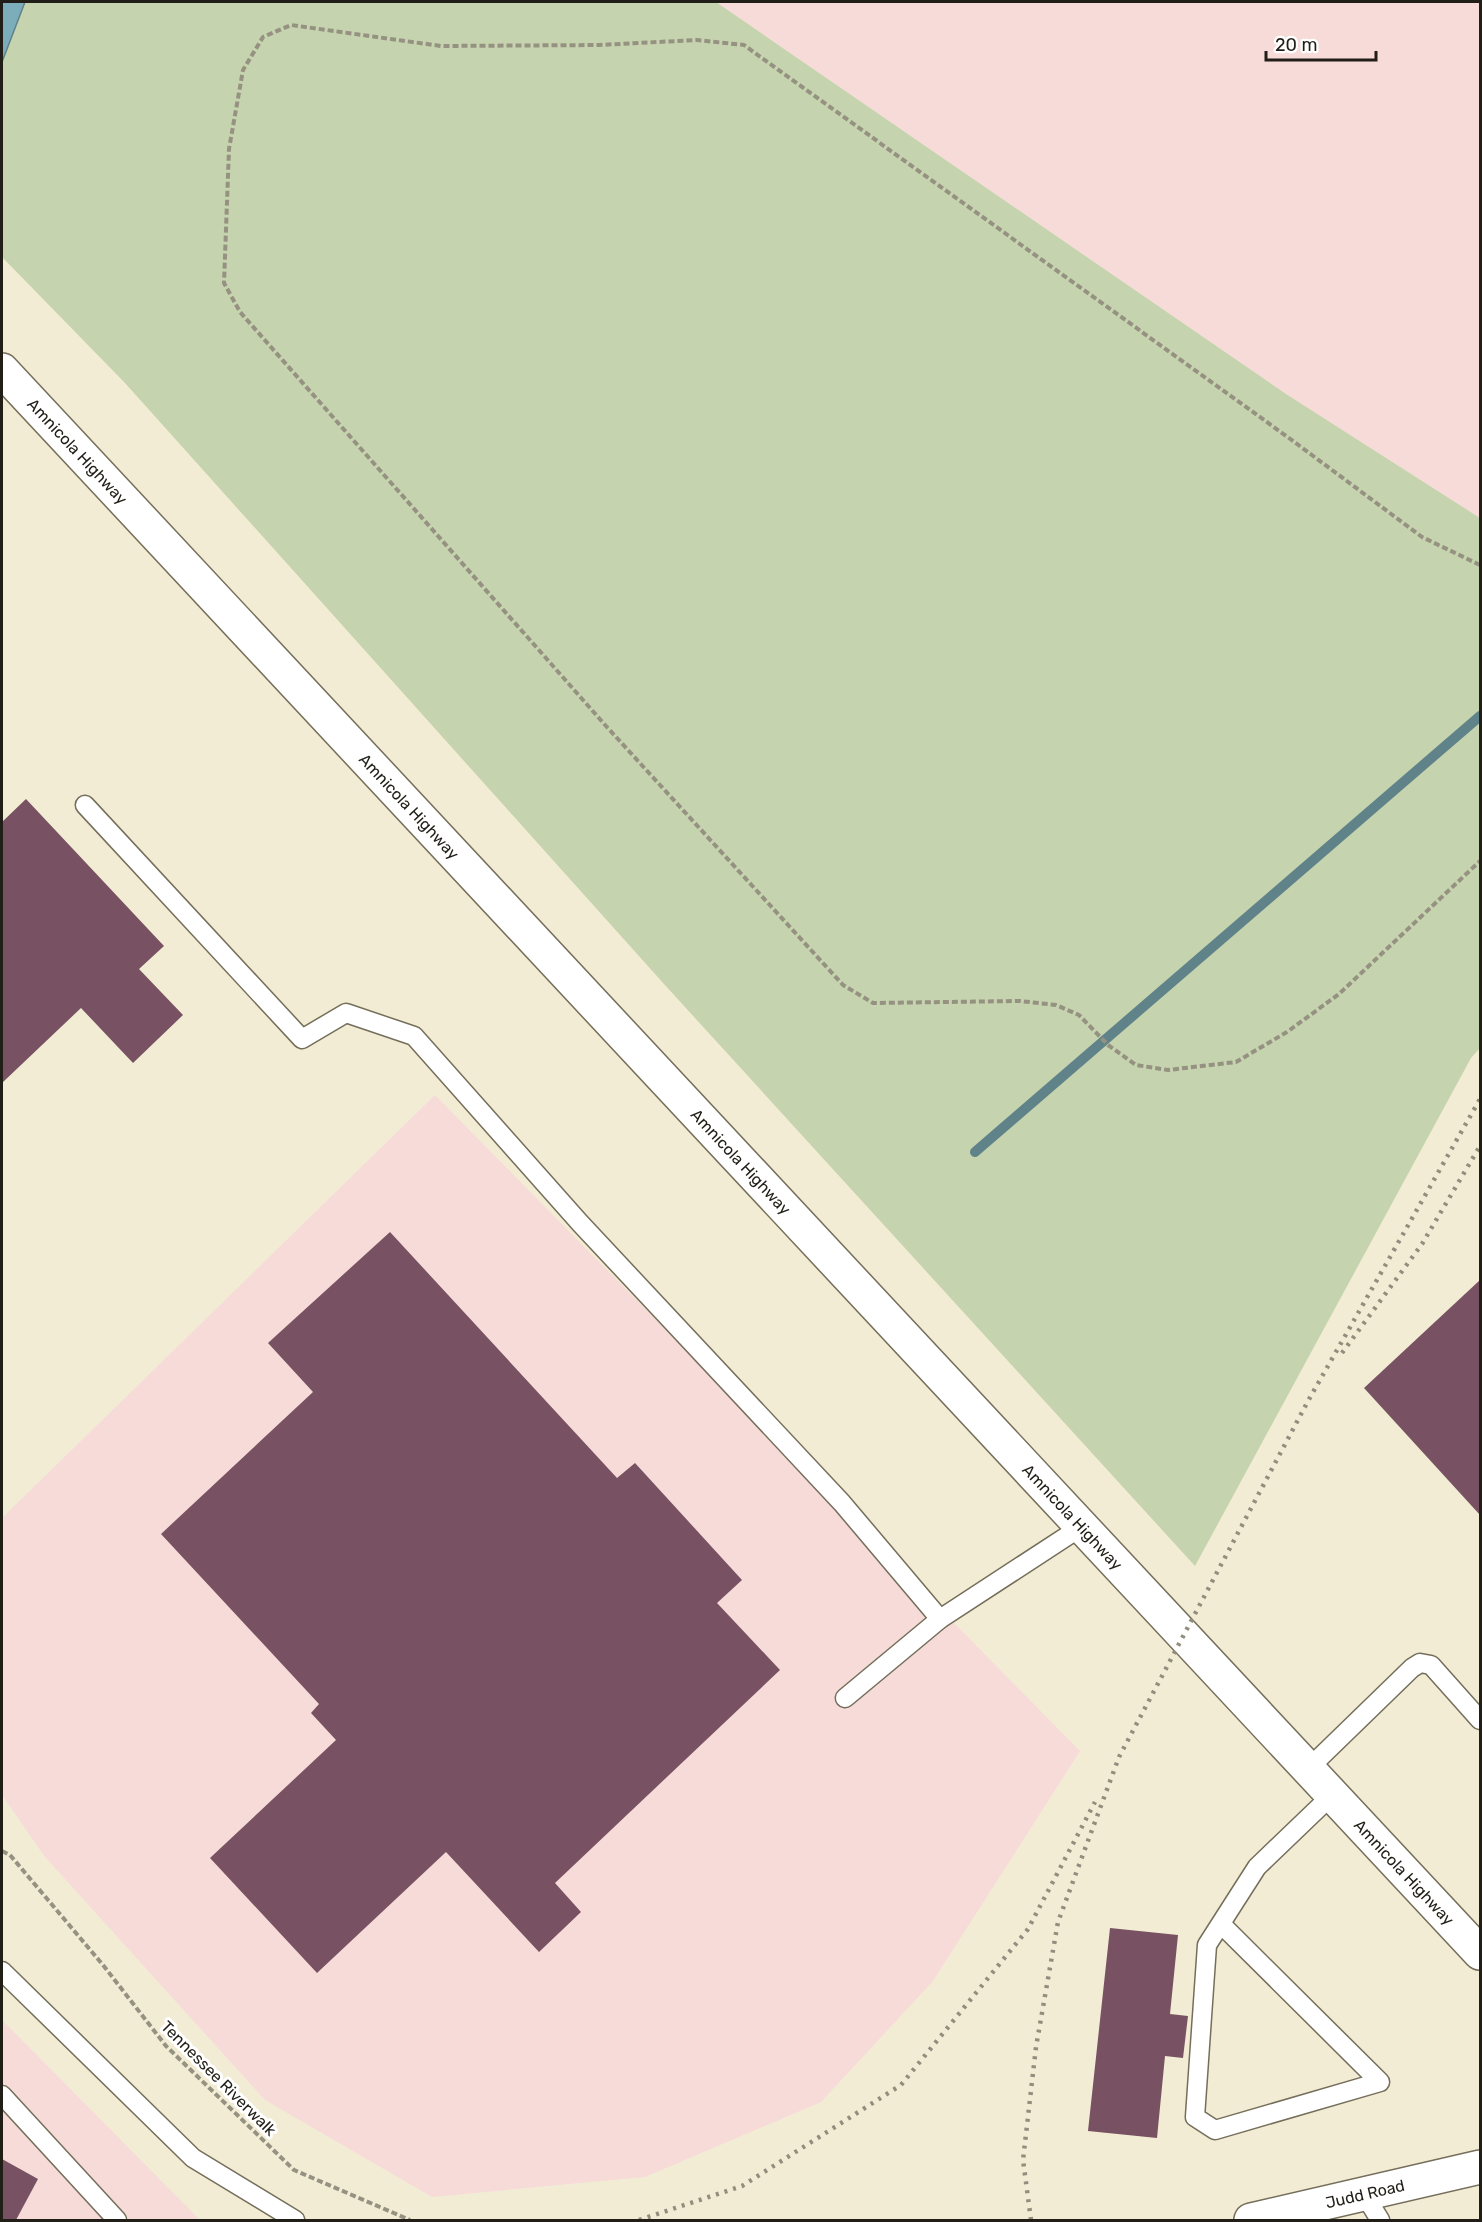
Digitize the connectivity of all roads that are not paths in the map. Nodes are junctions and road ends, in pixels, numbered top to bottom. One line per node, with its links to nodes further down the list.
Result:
1 (4, 373): 3 (main road, Amnicola Highway)
2 (85, 805): 4 (lane)
3 (1081, 1527): 4 (lane); 7 (main road, Amnicola Highway)
4 (940, 1619): 5 (lane)
5 (845, 1698)
6 (1480, 1720): 7 (lane)
7 (1308, 1769): 8 (main road, Amnicola Highway)
8 (1332, 1794): 9 (lane); 10 (main road, Amnicola Highway)
9 (1221, 1924): 9 (lane)
10 (1480, 1953)
11 (2, 1971): 16 (lane)
12 (2, 2095): 15 (lane)
13 (1480, 2167): 14 (main road, Judd Road)
14 (1372, 2207): 17 (main road, Judd Road)
15 (117, 2220)
16 (295, 2220)
17 (1251, 2220)

